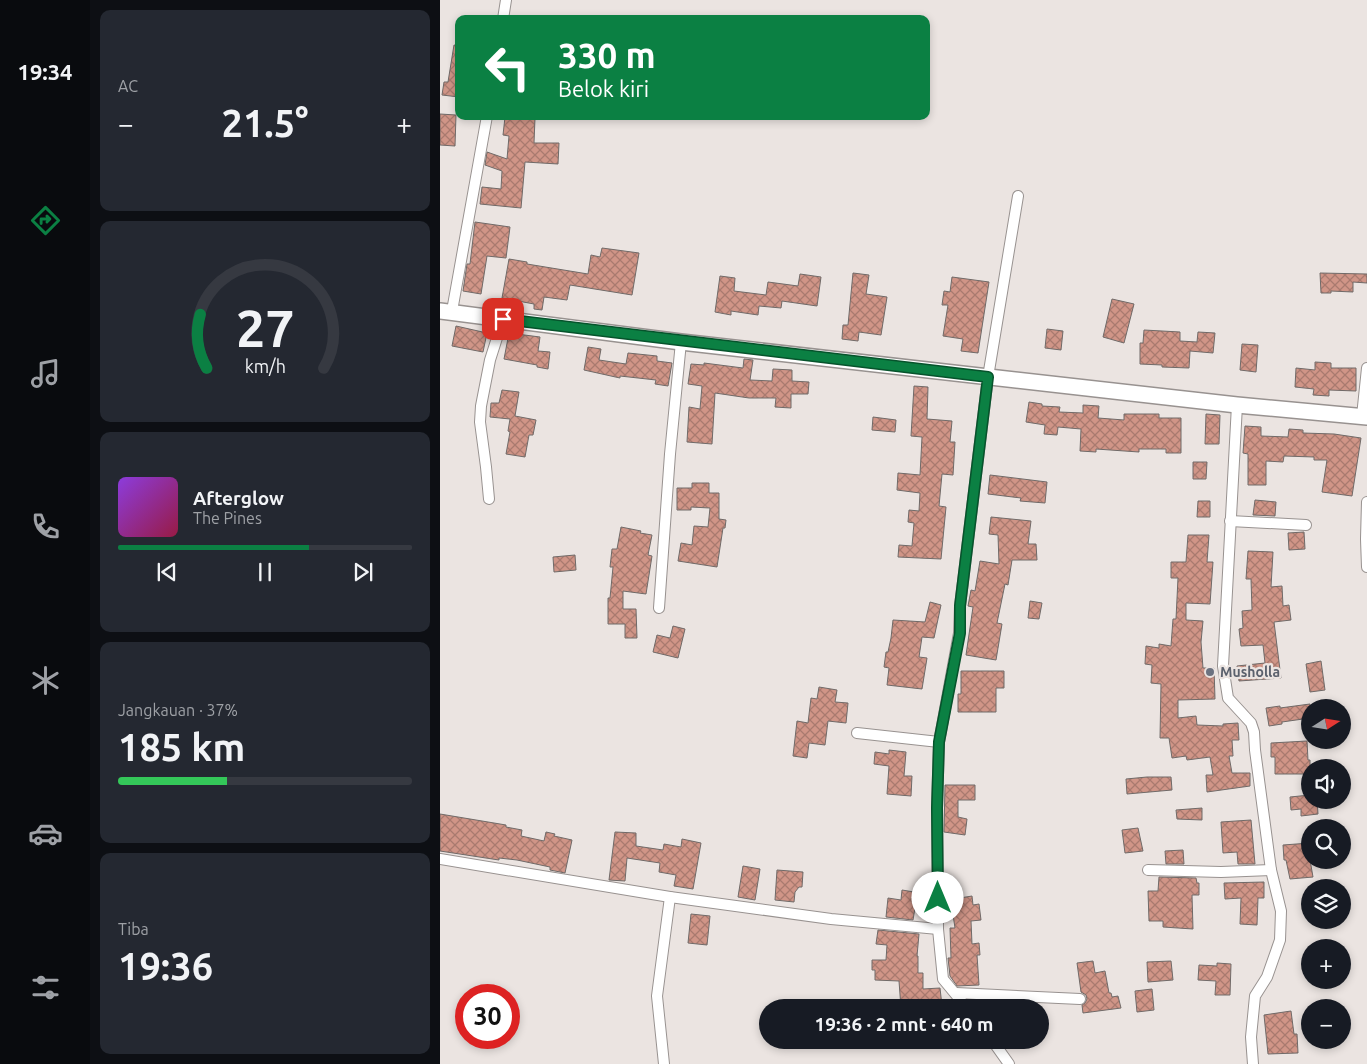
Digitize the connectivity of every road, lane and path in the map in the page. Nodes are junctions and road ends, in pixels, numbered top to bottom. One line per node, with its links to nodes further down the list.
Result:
1 (506, 0): 2 (street)
2 (504, 15)
3 (486, 120): 5 (street)
4 (1018, 196): 9 (street)
5 (446, 311): 6 (street)
6 (503, 319): 7 (street); 12 (street)
7 (681, 342): 9 (street); 17 (street)
8 (1367, 368): 11 (street)
9 (988, 377): 10 (street); 19 (street)
10 (1237, 405): 11 (street); 14 (street)
11 (1364, 416)
12 (489, 498)
13 (1367, 502): 16 (street)
14 (1230, 521): 15 (street); 22 (street)
15 (1306, 525)
16 (1367, 567)
17 (659, 608)
18 (857, 733): 19 (street)
19 (939, 742): 24 (street)
20 (440, 859): 23 (street)
21 (1148, 870): 22 (street)
22 (1271, 870): 31 (street)
23 (670, 897): 24 (street); 29 (street)
24 (938, 929): 25 (street)
25 (956, 993): 26 (street); 27 (street)
26 (960, 999)
27 (1080, 999)
28 (998, 1049): 30 (street)
29 (664, 1064)
30 (1009, 1064)
31 (1253, 1064)

